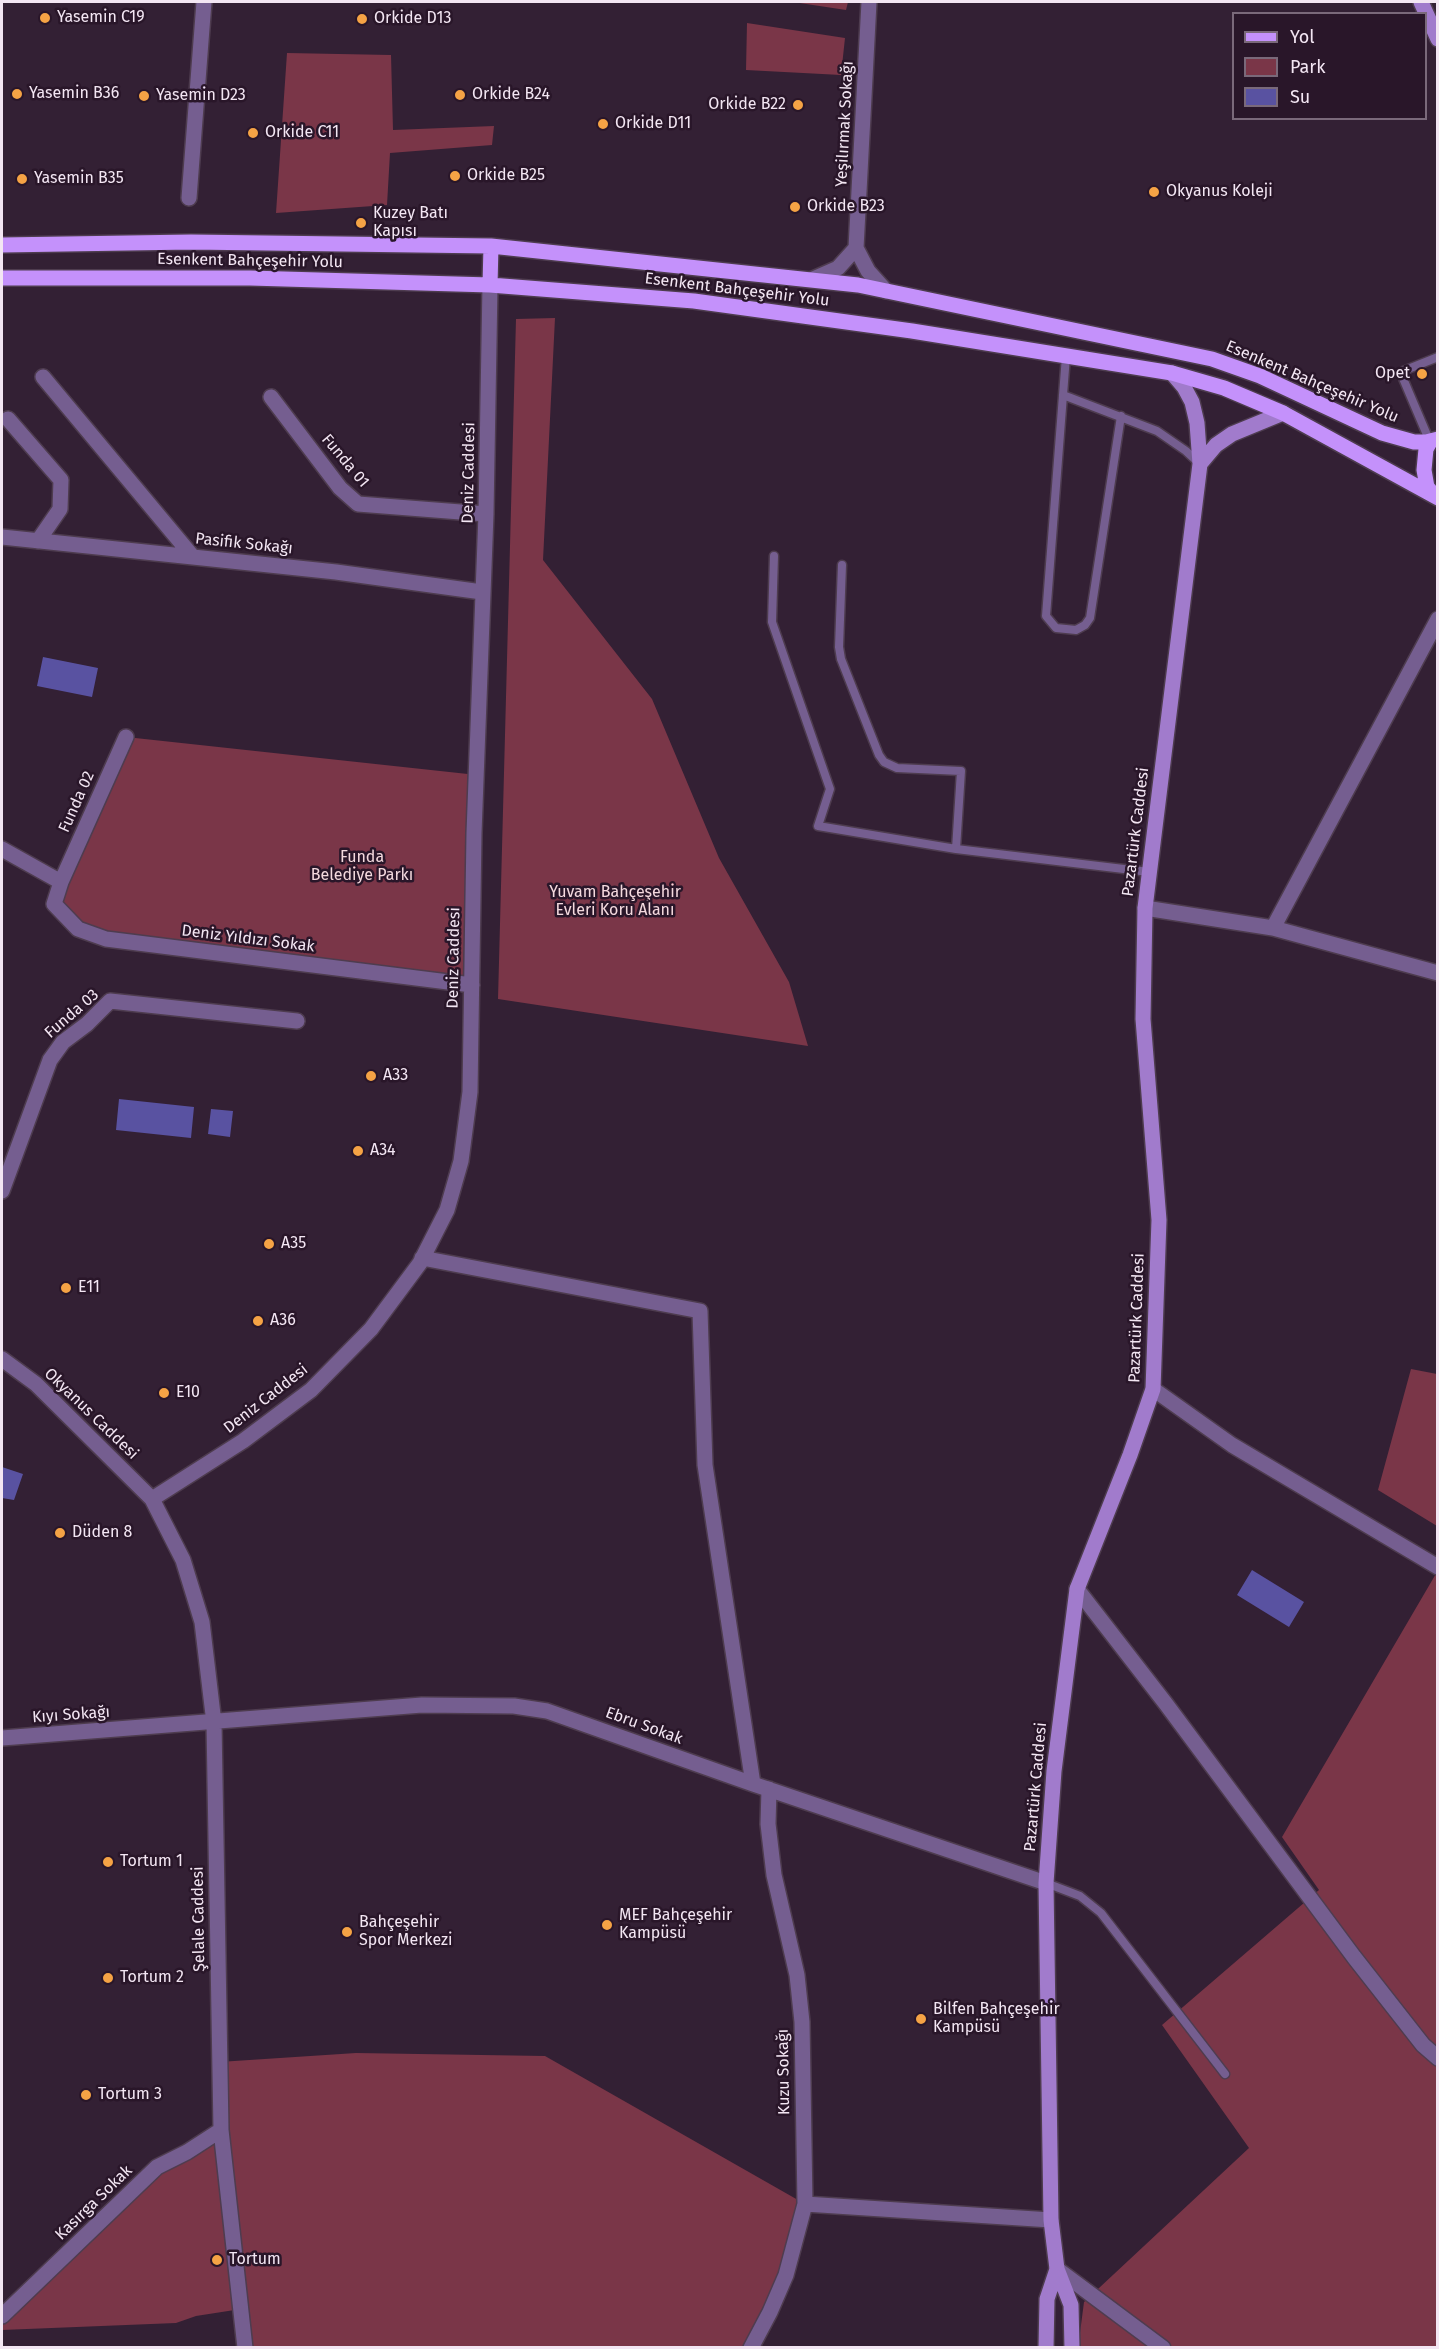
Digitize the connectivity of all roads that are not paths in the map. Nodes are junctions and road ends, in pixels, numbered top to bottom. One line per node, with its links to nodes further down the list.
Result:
1 (204, 2): 5 (street)
2 (869, 2): 8 (street, Yeşilırmak Sokağı)
3 (1427, 16): 4 (street)
4 (1437, 39)
5 (189, 198)
6 (2, 245): 7 (main road, Esenkent Bahçeşehir Yolu)
7 (491, 246): 10 (main road, Esenkent Bahçeşehir Yolu); 11 (main road)
8 (856, 248): 10 (street); 12 (street)
9 (2, 278): 11 (main road, Esenkent Bahçeşehir Yolu)
10 (813, 279): 12 (main road, Esenkent Bahçeşehir Yolu)
11 (490, 285): 13 (main road, Esenkent Bahçeşehir Yolu); 25 (street, Deniz Caddesi)
12 (886, 291): 22 (main road, Esenkent Bahçeşehir Yolu)
13 (1066, 356): 15 (main road, Esenkent Bahçeşehir Yolu); 17 (lane)
14 (1437, 357): 22 (lane)
15 (1172, 372): 19 (main road, Esenkent Bahçeşehir Yolu); 23 (street, Pazartürk Caddesi)
16 (43, 377): 29 (street)
17 (1063, 395): 20 (lane); 20 (lane)
18 (271, 397): 25 (street, Funda 01)
19 (1283, 413): 23 (street); 24 (main road, Esenkent Bahçeşehir Yolu)
20 (1121, 416): 23 (lane)
21 (8, 419): 27 (street)
22 (1434, 440): 24 (main road, Esenkent Bahçeşehir Yolu)
23 (1200, 464): 36 (street, Pazartürk Caddesi)
24 (1437, 497)
25 (486, 514): 31 (street, Deniz Caddesi)
26 (2, 537): 27 (street, Pasifik Sokağı)
27 (38, 541): 29 (street, Pasifik Sokağı)
28 (774, 556): 35 (lane)
29 (193, 557): 31 (street, Pasifik Sokağı)
30 (842, 565): 35 (lane)
31 (482, 592): 41 (street, Deniz Caddesi)
32 (1437, 620): 39 (street)
33 (126, 737): 37 (street, Funda 02)
34 (2, 849): 37 (street)
35 (956, 849): 36 (lane)
36 (1149, 872): 38 (street, Pazartürk Caddesi)
37 (61, 882): 41 (street, Deniz Yıldızı Sokak)
38 (1145, 908): 39 (street); 46 (street, Pazartürk Caddesi)
39 (1273, 928): 40 (street)
40 (1437, 973)
41 (472, 985): 44 (street, Deniz Caddesi)
42 (297, 1021): 43 (street, Funda 03)
43 (2, 1191)
44 (423, 1258): 47 (street, Deniz Caddesi); 53 (street)
45 (2, 1359): 47 (street, Okyanus Caddesi)
46 (1153, 1389): 48 (street); 49 (street, Pazartürk Caddesi)
47 (152, 1499): 50 (street, Şelale Caddesi)
48 (1437, 1567)
49 (1077, 1589): 55 (street, Pazartürk Caddesi); 56 (street)
50 (214, 1723): 51 (street, Ebru Sokak); 53 (street, Ebru Sokak); 58 (street, Şelale Caddesi)
51 (142, 1728): 52 (street, Kıyı Sokağı)
52 (2, 1738)
53 (753, 1784): 54 (street, Ebru Sokak)
54 (769, 1789): 55 (street, Ebru Sokak); 59 (street, Kuzu Sokağı)
55 (1046, 1883): 57 (lane); 60 (street, Pazartürk Caddesi)
56 (1437, 2058)
57 (1225, 2074)
58 (221, 2130): 62 (street, Kasırga Sokak); 63 (street, Şelale Caddesi)
59 (805, 2204): 60 (street); 64 (street, Kuzu Sokağı)
60 (1051, 2220): 61 (street, Pazartürk Caddesi)
61 (1058, 2269): 65 (street, Pazartürk Caddesi); 66 (street, Pazartürk Caddesi); 67 (street)
62 (2, 2316)
63 (245, 2348)
64 (751, 2348)
65 (1046, 2348)
66 (1072, 2348)
67 (1163, 2348)

